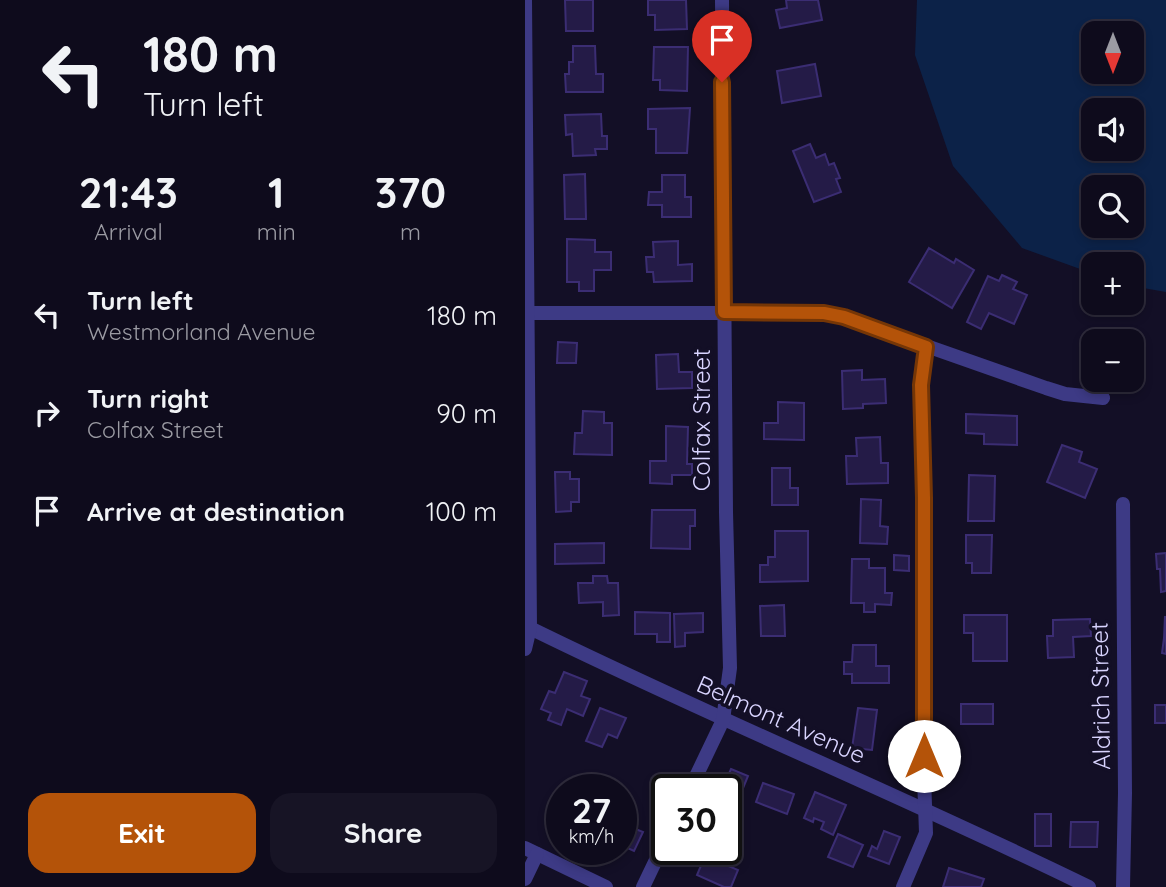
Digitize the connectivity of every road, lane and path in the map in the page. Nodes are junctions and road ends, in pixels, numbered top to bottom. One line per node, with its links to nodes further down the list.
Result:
1 (525, 0): 3 (street)
2 (722, 0): 4 (street, Colfax Street)
3 (525, 41): 5 (street)
4 (724, 312): 5 (street); 6 (street); 12 (street, Colfax Street)
5 (526, 313): 8 (street)
6 (926, 347): 7 (street); 14 (street)
7 (1103, 398)
8 (527, 483): 10 (street)
9 (1123, 504): 22 (street, Aldrich Street)
10 (530, 628): 11 (street); 12 (street, Belmont Avenue)
11 (525, 649)
12 (723, 720): 13 (street, Colfax Street); 14 (street, Belmont Avenue)
13 (697, 774)
14 (925, 810): 20 (street); 21 (street, Belmont Avenue)
15 (531, 851): 17 (street); 18 (street)
16 (654, 865): 19 (street)
17 (525, 879)
18 (606, 887)
19 (643, 887)
20 (903, 887)
21 (1089, 887)
22 (1123, 887)

